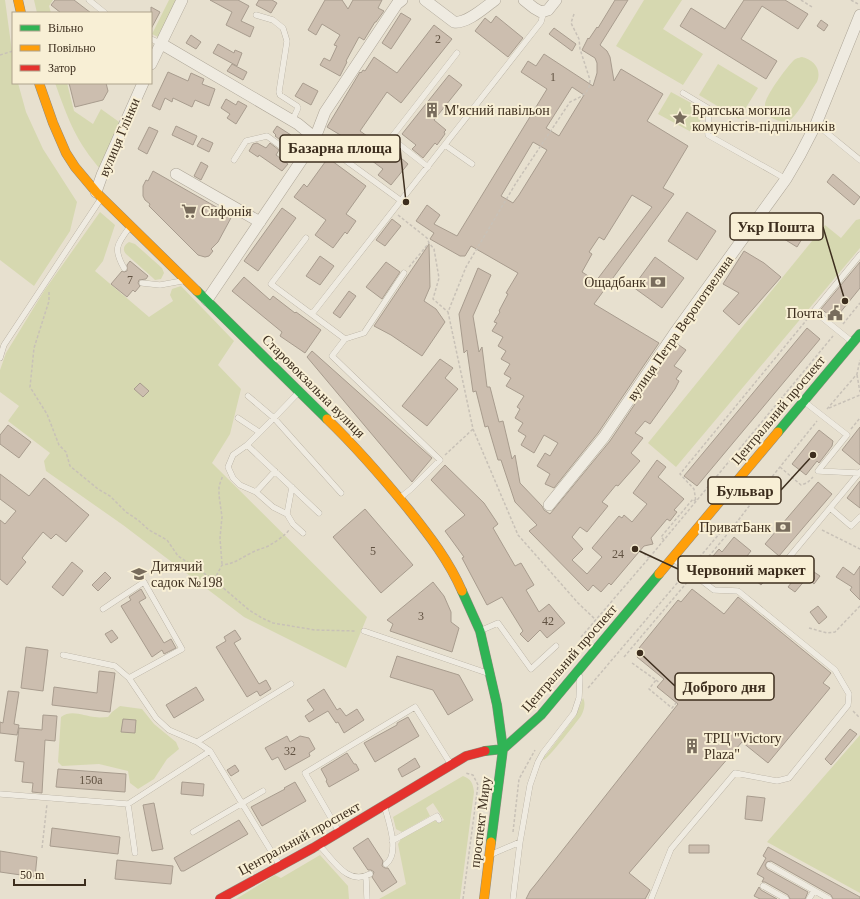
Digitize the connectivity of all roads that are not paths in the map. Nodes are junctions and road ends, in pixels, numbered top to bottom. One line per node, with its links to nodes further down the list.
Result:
1 (18, 0): 10 (main road)
2 (89, 0): 11 (lane)
3 (182, 0): 14 (street)
4 (402, 0): 22 (street)
5 (425, 0): 6 (street)
6 (496, 0)
7 (524, 0): 9 (street)
8 (556, 0): 9 (street)
9 (544, 11): 23 (lane)
10 (21, 12)
11 (104, 12)
12 (860, 14): 21 (street, вулиця Петра Веропотвеляна)
13 (256, 15): 20 (lane)
14 (156, 41): 16 (street); 20 (street)
15 (458, 53): 28 (lane)
16 (152, 59)
17 (39, 84): 31 (main road, Старовокзальна вулиця)
18 (142, 84): 31 (street, вулиця Глінки)
19 (683, 93): 30 (lane)
20 (292, 121): 22 (street)
21 (816, 124): 25 (lane); 30 (street, вулиця Петра Веропотвеляна)
22 (315, 138): 26 (street); 32 (lane)
23 (445, 145): 27 (lane); 28 (lane)
24 (234, 160): 26 (lane)
25 (860, 160)
26 (301, 161): 33 (street)
27 (472, 164)
28 (428, 167): 32 (lane)
29 (176, 174): 33 (street)
30 (786, 179): 61 (street, вулиця Петра Веропотвеляна)
31 (99, 195): 34 (main road, Старовокзальна вулиця); 46 (lane)
32 (400, 200): 42 (lane)
33 (260, 222): 41 (street)
34 (131, 226): 37 (lane); 39 (main road, Старовокзальна вулиця)
35 (306, 238): 42 (lane)
36 (860, 255): 45 (lane)
37 (124, 268)
38 (404, 273): 44 (lane)
39 (187, 280): 40 (lane); 41 (main road, Старовокзальна вулиця)
40 (142, 283)
41 (207, 300): 48 (main road, Старовокзальна вулиця)
42 (312, 314): 44 (lane)
43 (860, 334): 45 (main road, Центральний проспект)
44 (346, 339): 60 (lane)
45 (853, 342): 50 (main road, Центральний проспект)
46 (1, 346): 47 (lane)
47 (0, 358)
48 (300, 392): 52 (lane); 60 (main road, Старовокзальна вулиця)
49 (248, 396): 52 (lane)
50 (804, 401): 56 (lane); 67 (main road, Центральний проспект)
51 (238, 418): 53 (lane)
52 (274, 418): 53 (lane); 59 (lane)
53 (259, 432): 54 (lane)
54 (247, 445): 55 (lane); 58 (lane)
55 (275, 471): 57 (lane); 58 (lane)
56 (860, 473): 62 (lane)
57 (292, 487): 63 (lane); 64 (lane)
58 (256, 492): 64 (lane)
59 (341, 493)
60 (399, 498): 71 (main road, Старовокзальна вулиця)
61 (549, 505)
62 (830, 508): 65 (lane); 68 (lane)
63 (319, 513)
64 (287, 514): 66 (lane)
65 (860, 517)
66 (303, 533)
67 (673, 558): 74 (main road, Центральний проспект); 104 (lane)
68 (786, 561)
69 (103, 609): 76 (lane)
70 (364, 631): 75 (lane)
71 (480, 631): 72 (lane); 75 (main road, Старовокзальна вулиця)
72 (556, 646)
73 (63, 655): 76 (lane)
74 (580, 668): 79 (main road, Центральний проспект); 91 (lane)
75 (491, 675): 79 (main road, Старовокзальна вулиця)
76 (129, 678): 78 (lane)
77 (291, 684): 78 (lane)
78 (197, 742): 80 (lane)
79 (502, 749): 81 (main road, Центральний проспект); 94 (main road, проспект Миру)
80 (210, 751): 84 (lane); 85 (lane)
81 (451, 765): 86 (main road, Центральний проспект); 89 (lane)
82 (263, 791): 84 (lane)
83 (0, 794): 85 (lane)
84 (242, 803): 88 (lane); 96 (lane)
85 (128, 804): 93 (lane)
86 (384, 805): 89 (main road, Центральний проспект); 90 (lane)
87 (439, 820): 90 (lane)
88 (193, 832)
89 (339, 832): 92 (main road, Центральний проспект)
90 (392, 841): 95 (lane)
91 (520, 842): 94 (lane); 103 (lane)
92 (319, 844): 96 (main road, Центральний проспект); 101 (lane)
93 (135, 853)
94 (490, 854): 102 (main road, проспект Миру)
95 (386, 864)
96 (280, 866): 100 (main road, Центральний проспект)
97 (769, 866): 99 (lane)
98 (763, 886): 105 (lane)
99 (814, 891): 106 (lane); 107 (lane)
100 (220, 899)
101 (367, 899)
102 (484, 899)
103 (513, 899)
104 (651, 899)
105 (786, 899)
106 (809, 899)
107 (829, 899)

